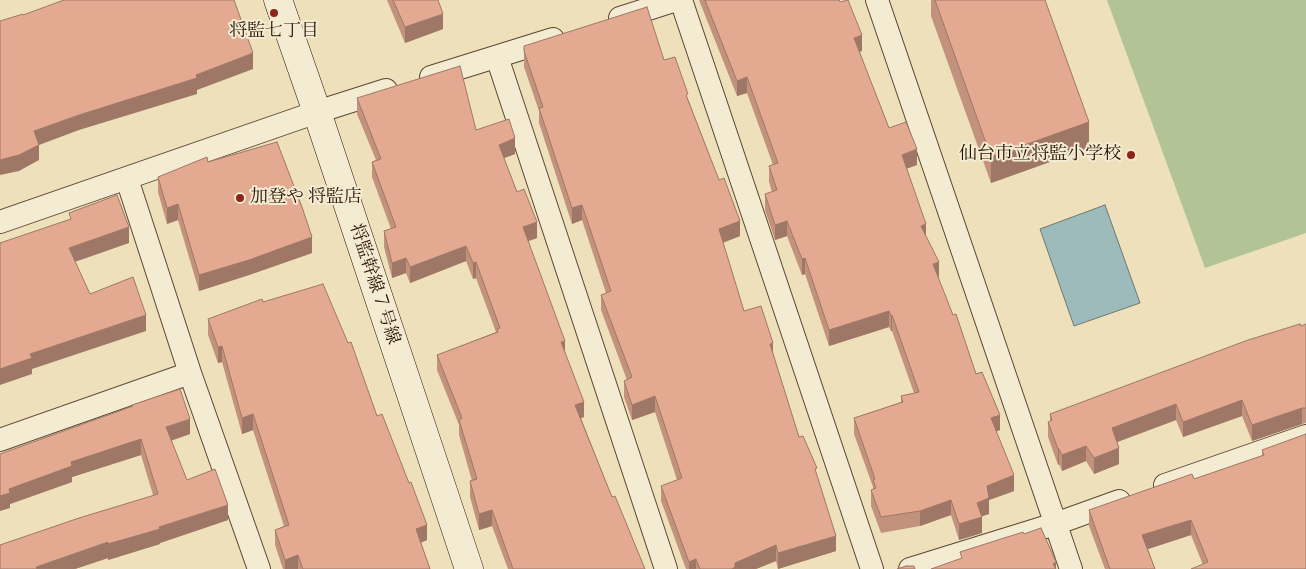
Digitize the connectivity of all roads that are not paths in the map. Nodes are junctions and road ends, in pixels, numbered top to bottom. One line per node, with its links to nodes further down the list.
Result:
1 (278, 0): 8 (street, 将監幹線７号線)
2 (676, 0): 5 (street)
3 (681, 0): 18 (street)
4 (877, 0): 14 (street)
5 (600, 24)
6 (572, 33): 7 (street)
7 (497, 57): 8 (street); 17 (street)
8 (317, 112): 9 (street); 16 (street, 将監幹線７号線)
9 (127, 179): 10 (street); 11 (street)
10 (0, 222)
11 (190, 374): 13 (street); 15 (street)
12 (1306, 436): 14 (street)
13 (0, 440)
14 (1055, 524): 19 (street); 20 (street)
15 (254, 568)
16 (469, 569)
17 (666, 569)
18 (872, 569)
19 (910, 569)
20 (1071, 569)

